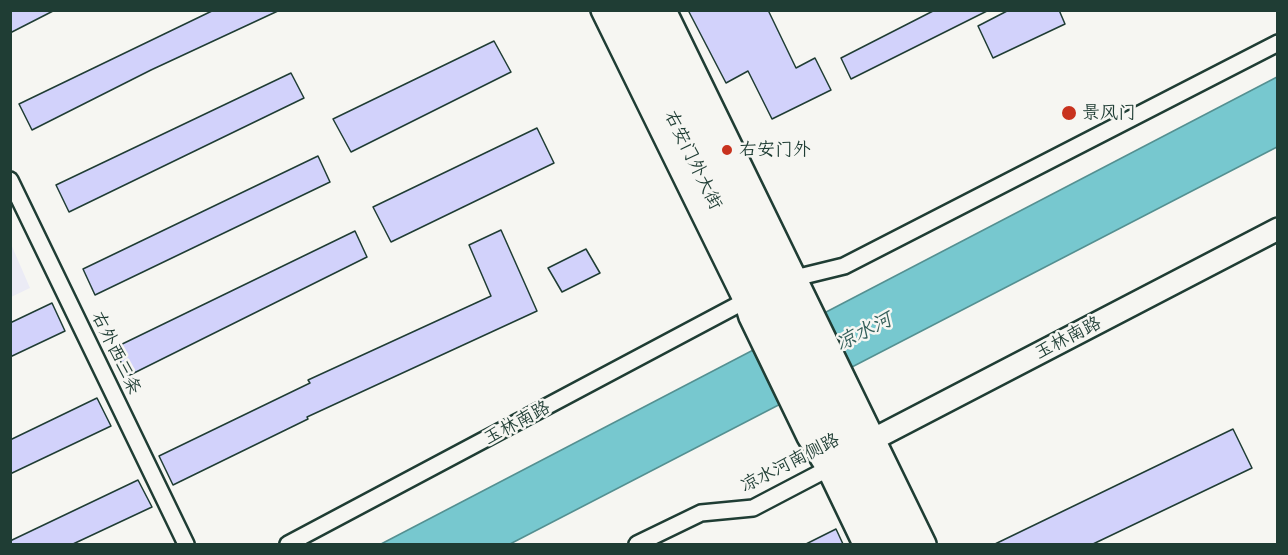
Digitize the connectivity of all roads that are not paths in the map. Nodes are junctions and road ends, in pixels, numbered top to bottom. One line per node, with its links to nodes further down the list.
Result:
1 (602, 10): 8 (main road)
2 (620, 10): 8 (main road, 右安门外大街)
3 (643, 10): 8 (main road, 右安门外大街)
4 (665, 10): 8 (main road)
5 (1278, 43): 8 (street, 玉林南路)
6 (10, 180): 11 (street, 右外西三条)
7 (1278, 230): 10 (main road, 玉林南路)
8 (774, 299): 9 (main road); 9 (main road); 12 (street, 玉林南路)
9 (834, 423): 10 (main road); 10 (main road)
10 (851, 454): 13 (street, 凉水河南侧路); 14 (main road); 15 (main road); 16 (main road); 17 (main road)
11 (186, 544)
12 (288, 544)
13 (637, 544)
14 (864, 544)
15 (884, 544)
16 (904, 544)
17 (926, 544)

